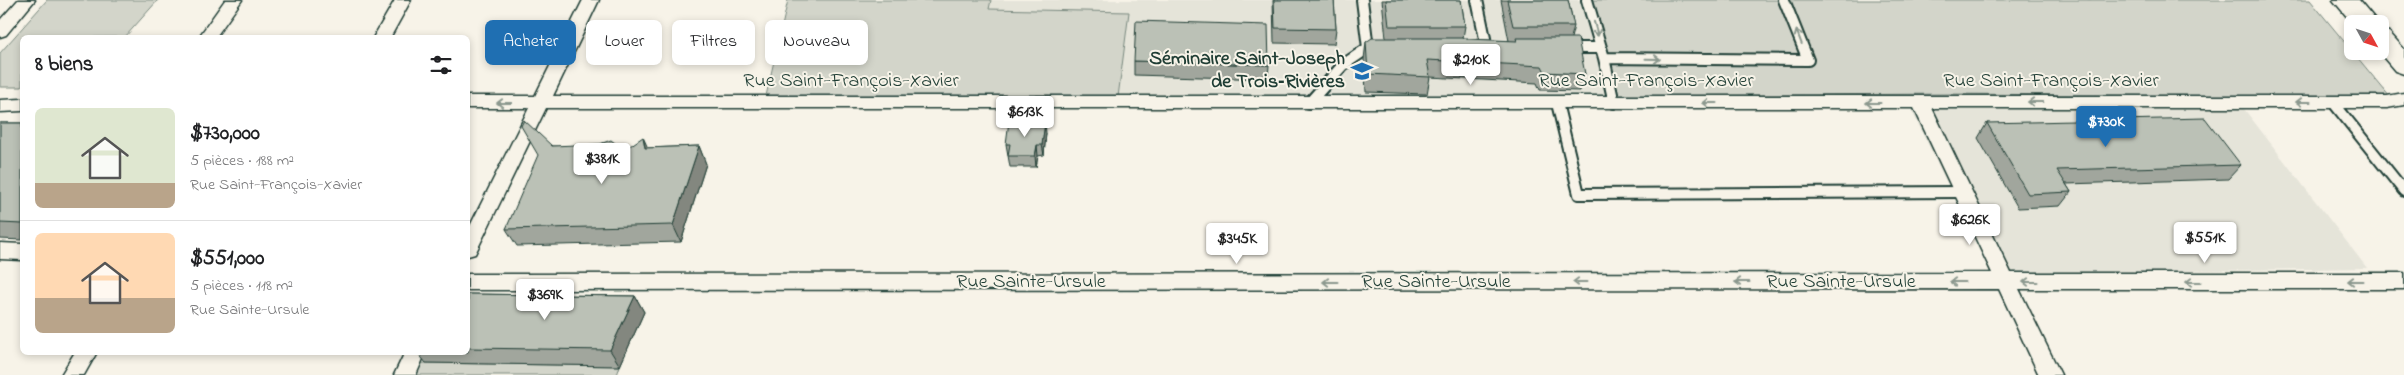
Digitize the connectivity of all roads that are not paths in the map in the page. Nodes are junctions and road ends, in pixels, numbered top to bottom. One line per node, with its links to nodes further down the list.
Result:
1 (28, 0): 11 (street)
2 (234, 0): 12 (street)
3 (403, 0): 13 (street)
4 (591, 0): 27 (street)
5 (1362, 0): 14 (lane)
6 (1477, 0): 16 (lane)
7 (1588, 0): 18 (lane, one-way to 18)
8 (1784, 0): 20 (lane, one-way to 8)
9 (2345, 0): 10 (main road)
10 (2359, 15)
11 (0, 31)
12 (208, 35)
13 (383, 35)
14 (1368, 48): 15 (lane); 28 (lane)
15 (1388, 48)
16 (1487, 48)
17 (1554, 48): 18 (lane)
18 (1602, 48): 20 (lane)
19 (2389, 48): 21 (main road)
20 (1604, 58): 24 (lane)
21 (2404, 65)
22 (2404, 99): 26 (street, Rue Saint-François-Xavier)
23 (470, 102): 27 (street, Rue Saint-François-Xavier, one-way to 23)
24 (1614, 102): 25 (street, Rue Saint-François-Xavier, one-way to 24); 29 (street, Rue Saint-François-Xavier)
25 (1920, 102): 26 (street, Rue Saint-François-Xavier, one-way to 25); 33 (street)
26 (2333, 102): 32 (lane)
27 (540, 103): 28 (street, Rue Saint-François-Xavier); 34 (street)
28 (1309, 103): 29 (street, Rue Saint-François-Xavier)
29 (1558, 103): 33 (lane)
30 (0, 106): 31 (street)
31 (20, 106)
32 (2404, 191)
33 (1963, 192): 39 (street)
34 (470, 245)
35 (0, 251): 36 (street)
36 (20, 252)
37 (2404, 281): 39 (street, Rue Sainte-Ursule, one-way to 39)
38 (470, 282): 39 (street, Rue Sainte-Ursule, one-way to 38)
39 (2006, 282): 44 (street)
40 (85, 355): 42 (street)
41 (415, 355): 43 (street)
42 (72, 375)
43 (405, 375)
44 (2050, 375)

